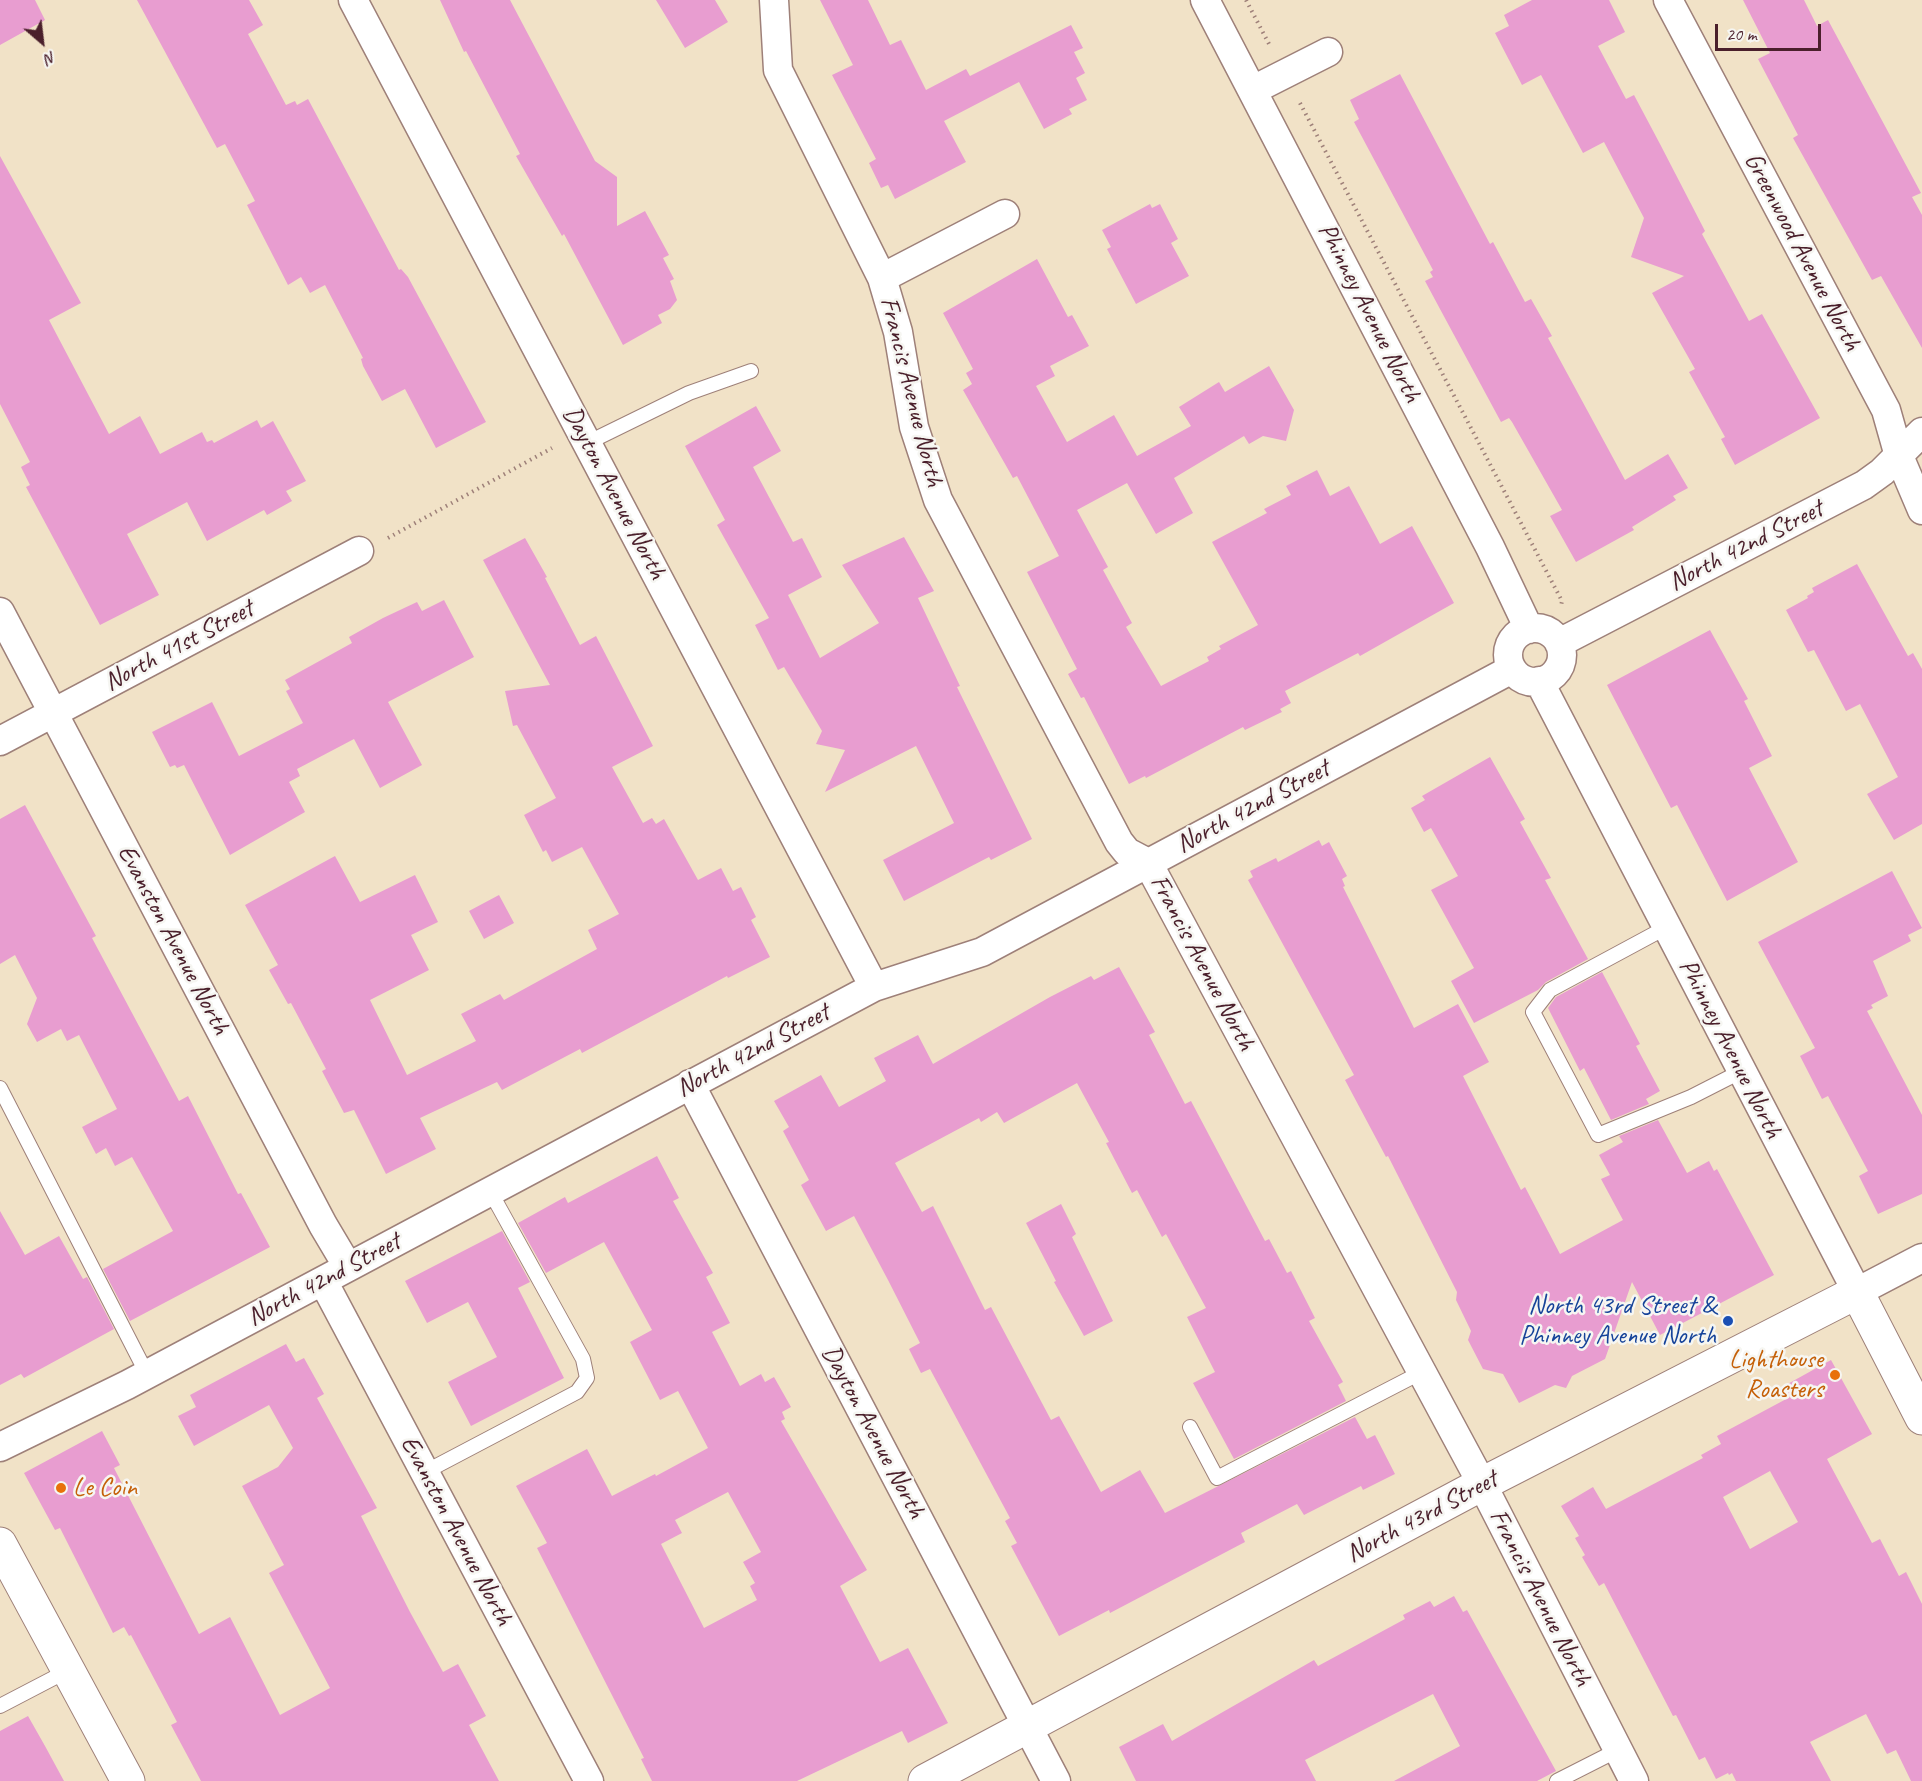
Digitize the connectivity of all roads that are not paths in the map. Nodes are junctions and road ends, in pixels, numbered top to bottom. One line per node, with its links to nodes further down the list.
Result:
1 (353, 0): 11 (street, Dayton Avenue North)
2 (774, 0): 8 (street, Francis Avenue North)
3 (1205, 0): 6 (street, Phinney Avenue North)
4 (1668, 0): 12 (street, Greenwood Avenue North)
5 (1328, 52): 6 (street)
6 (1253, 90): 16 (street, Phinney Avenue North)
7 (1005, 214): 8 (street)
8 (882, 278): 22 (street, Francis Avenue North)
9 (751, 371): 11 (lane)
10 (1922, 432): 12 (street, North 42nd Street)
11 (587, 443): 24 (street, Dayton Avenue North)
12 (1899, 456): 13 (street, Greenwood Avenue North); 17 (street, North 42nd Street)
13 (1922, 510)
14 (359, 551): 20 (street, North 41st Street)
15 (0, 612): 20 (street, Evanston Avenue North)
16 (1529, 629): 17 (street); 18 (street)
17 (1559, 643): 19 (street)
18 (1512, 669): 19 (street); 22 (street, North 42nd Street)
19 (1539, 681): 23 (street, Phinney Avenue North)
20 (54, 713): 21 (street, North 41st Street); 30 (street, Evanston Avenue North)
21 (0, 741)
22 (1148, 863): 24 (street, North 42nd Street); 33 (street, Francis Avenue North)
23 (1667, 927): 25 (street, Phinney Avenue North); 25 (lane)
24 (874, 987): 26 (street, North 42nd Street)
25 (1742, 1071): 32 (street, Phinney Avenue North)
26 (690, 1084): 28 (street, North 42nd Street); 43 (street, Dayton Avenue North)
27 (0, 1088): 34 (lane)
28 (490, 1191): 30 (street, North 42nd Street); 38 (lane)
29 (1922, 1258): 32 (street, North 43rd Street)
30 (348, 1267): 31 (street, North 42nd Street)
31 (323, 1281): 34 (street, North 42nd Street); 38 (street, Evanston Avenue North)
32 (1857, 1292): 35 (street, Phinney Avenue North); 39 (street, North 43rd Street)
33 (1422, 1372): 36 (lane); 39 (street, Francis Avenue North)
34 (147, 1374): 37 (street, North 42nd Street)
35 (1922, 1418)
36 (1191, 1427)
37 (0, 1447)
38 (424, 1472): 46 (street, Evanston Avenue North)
39 (1482, 1484): 43 (street, North 43rd Street); 44 (street, Francis Avenue North)
40 (0, 1544): 41 (street)
41 (69, 1670): 42 (lane); 45 (street)
42 (0, 1706)
43 (1027, 1726): 47 (street, North 43rd Street); 48 (street, Dayton Avenue North)
44 (1618, 1750): 49 (lane); 50 (street, Francis Avenue North)
45 (128, 1781)
46 (589, 1781)
47 (925, 1781)
48 (1056, 1781)
49 (1557, 1781)
50 (1634, 1781)

